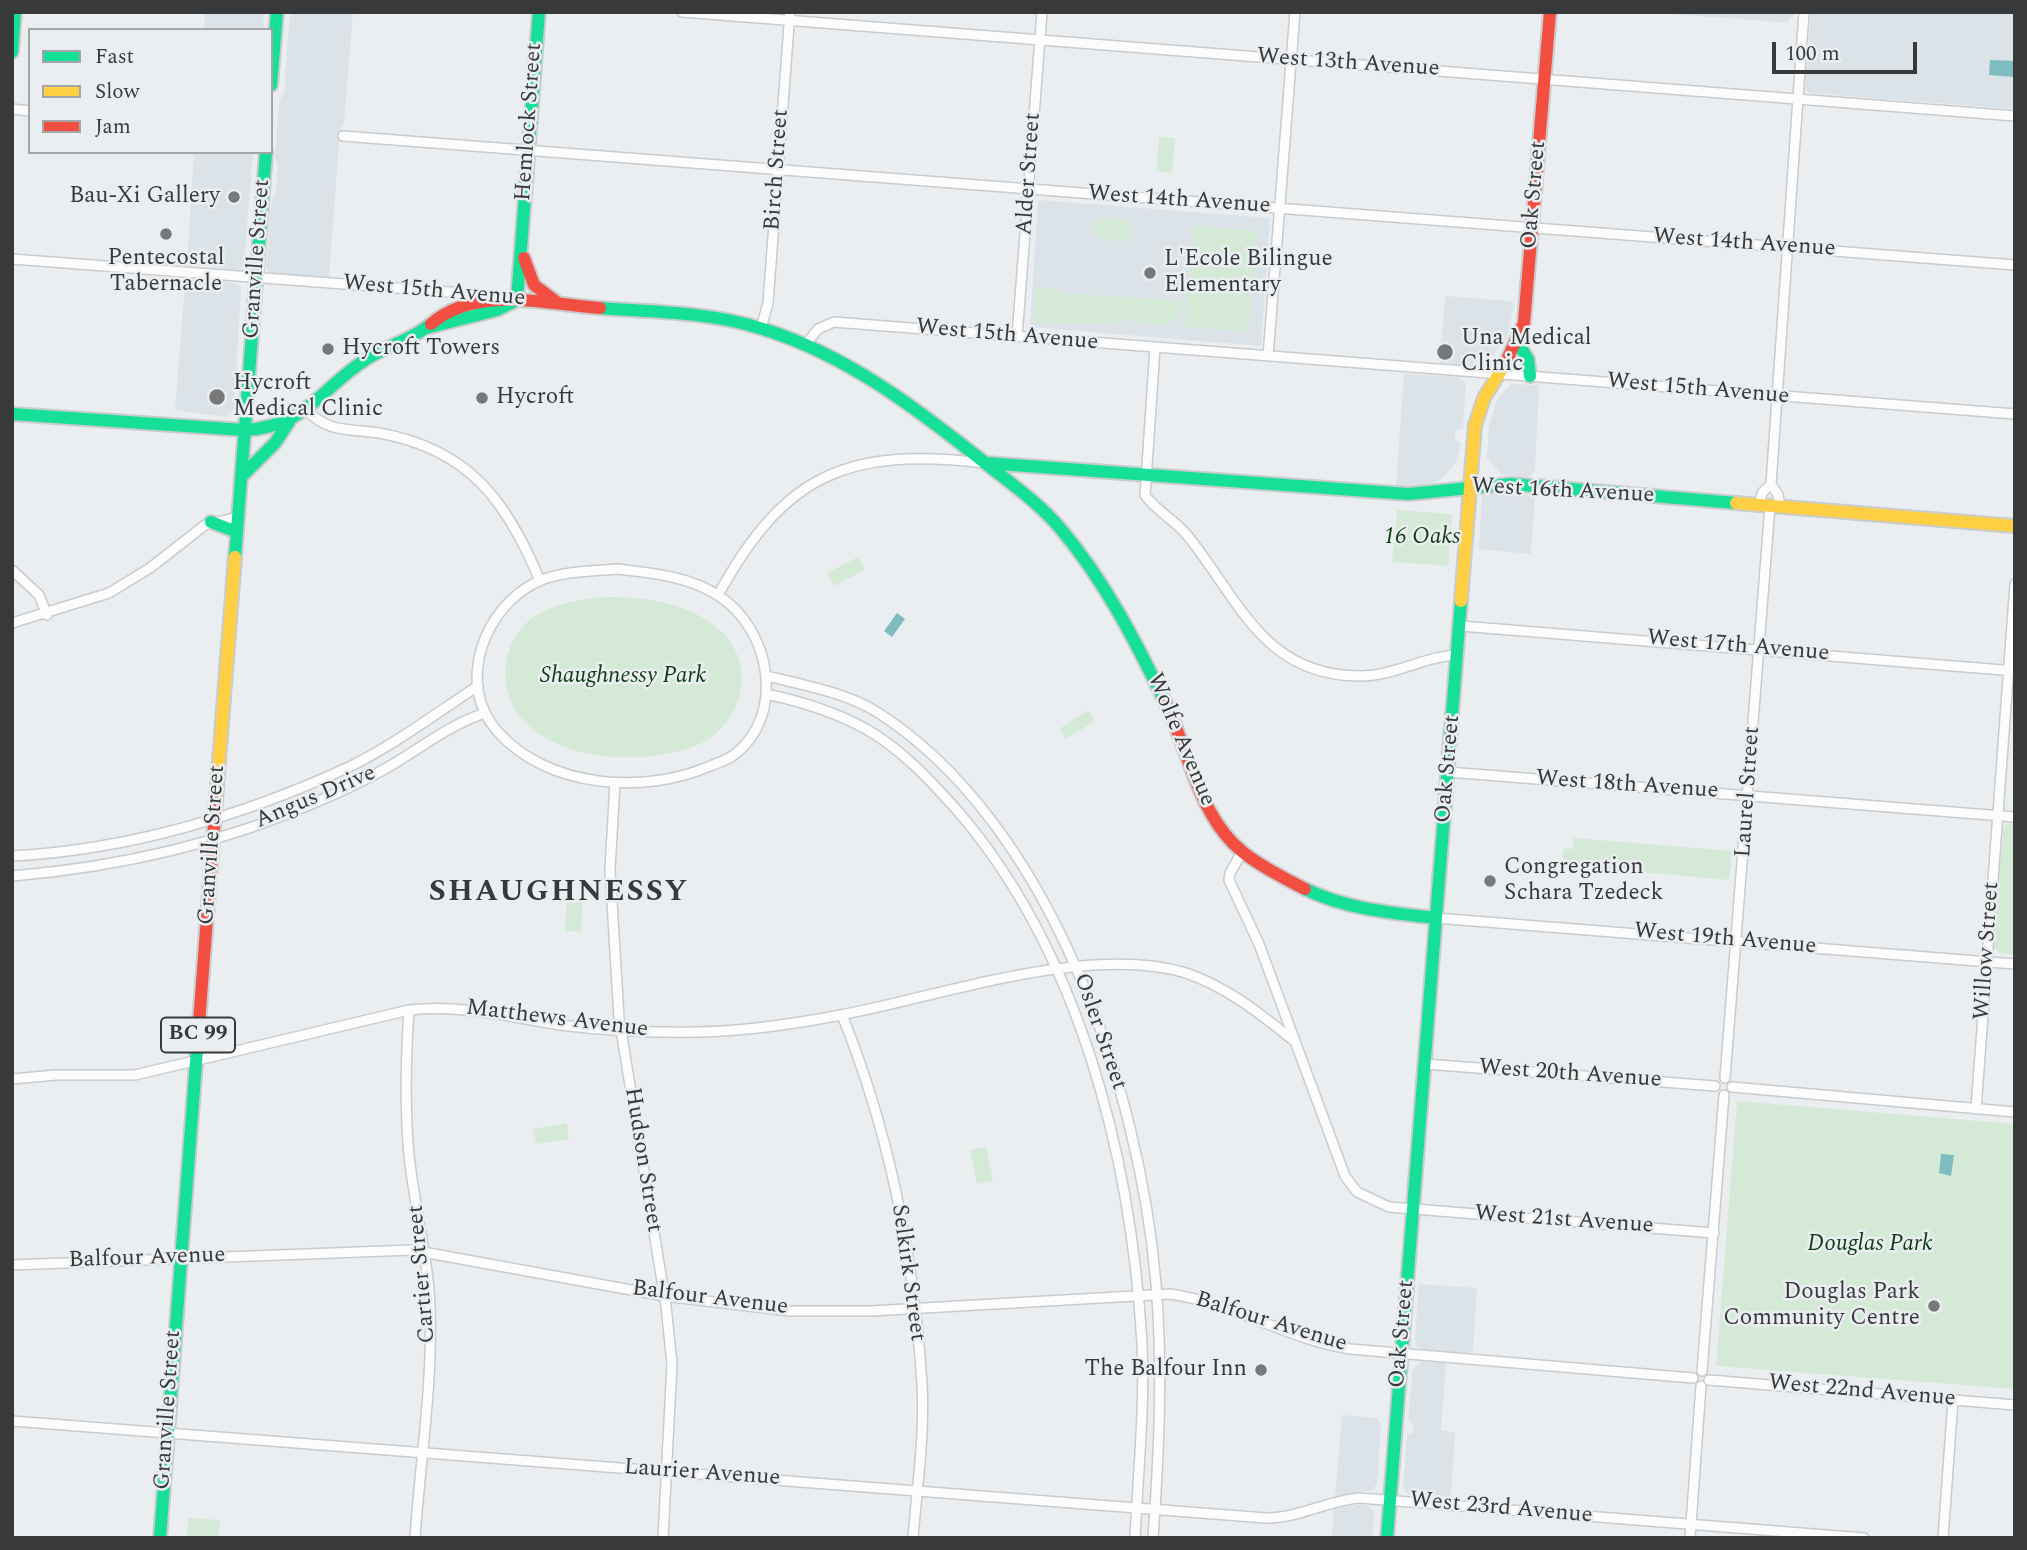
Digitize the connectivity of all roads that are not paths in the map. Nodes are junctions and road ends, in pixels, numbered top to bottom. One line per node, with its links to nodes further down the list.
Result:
1 (15, 12): 11 (main road)
2 (277, 12): 13 (main road)
3 (539, 12): 18 (main road, Hemlock Street)
4 (681, 12): 9 (street, West 13th Avenue)
5 (1042, 12): 10 (street, Alder Street)
6 (1295, 12): 12 (street)
7 (1550, 12): 14 (main road, Oak Street)
8 (1804, 12): 15 (street, Laurel Street)
9 (790, 16): 10 (street, West 13th Avenue); 20 (street, Birch Street)
10 (1040, 39): 12 (street, West 13th Avenue); 21 (street, Alder Street)
11 (12, 52)
12 (1291, 60): 14 (street, West 13th Avenue); 22 (street)
13 (273, 61)
14 (1544, 80): 15 (street, West 13th Avenue); 23 (main road, Oak Street)
15 (1798, 99): 16 (street, West 13th Avenue); 25 (street, Laurel Street)
16 (2015, 116)
17 (343, 136): 18 (street, West 14th Avenue)
18 (528, 150): 20 (street, West 14th Avenue); 24 (main road, Hemlock Street)
19 (266, 154): 29 (main road, Granville Street / BC 99)
20 (779, 169): 21 (street, West 14th Avenue); 34 (street, Birch Street)
21 (1028, 190): 22 (street, West 14th Avenue); 35 (street, Alder Street)
22 (1280, 209): 23 (street, West 14th Avenue); 39 (street)
23 (1532, 228): 25 (street, West 14th Avenue); 36 (main road, Oak Street)
24 (522, 233): 26 (main road, Hemlock Street); 31 (main road, Hemlock Street)
25 (1786, 247): 28 (street, West 14th Avenue); 42 (street, Laurel Street)
26 (523, 252): 31 (main road, Hemlock Street); 32 (main road)
27 (12, 259): 29 (street, West 15th Avenue)
28 (2015, 265)
29 (256, 278): 30 (street, West 15th Avenue); 47 (main road, Granville Street / BC 99)
30 (487, 299): 31 (main road, West 15th Avenue); 33 (main road)
31 (511, 301): 32 (main road, West 15th Avenue); 33 (main road)
32 (559, 303): 34 (main road, West 15th Avenue)
33 (426, 328): 43 (main road)
34 (761, 328): 37 (main road, West 15th Avenue)
35 (1017, 337): 37 (street, West 15th Avenue); 38 (street, West 15th Avenue)
36 (1517, 342): 40 (main road, Oak Street); 41 (main road)
37 (806, 344): 48 (main road, Wolfe Avenue)
38 (1155, 348): 39 (street, West 15th Avenue); 49 (street)
39 (1268, 356): 40 (street, West 15th Avenue)
40 (1496, 374): 41 (street, West 15th Avenue); 52 (main road, Oak Street)
41 (1530, 376): 42 (street, West 15th Avenue)
42 (1777, 396): 45 (street, West 15th Avenue); 51 (street, Laurel Street)
43 (305, 409): 46 (main road); 59 (street)
44 (12, 414): 47 (main road)
45 (2015, 414)
46 (289, 422): 47 (main road); 50 (main road)
47 (244, 430): 50 (main road, Granville Street / BC 99)
48 (986, 463): 49 (main road, West 16th Avenue); 61 (street); 79 (main road, Wolfe Avenue)
49 (1145, 475): 52 (main road, West 16th Avenue); 66 (street)
50 (242, 477): 54 (main road, Granville Street / BC 99)
51 (1771, 484): 53 (street, Laurel Street); 53 (street, Laurel Street)
52 (1471, 485): 53 (main road, West 16th Avenue); 64 (main road, Oak Street)
53 (1770, 506): 56 (main road, West 16th Avenue); 65 (street, Laurel Street)
54 (238, 517): 55 (street); 57 (main road, Granville Street / BC 99)
55 (211, 522): 57 (main road); 62 (street)
56 (2015, 526)
57 (237, 532): 77 (main road, Granville Street / BC 99)
58 (12, 570): 62 (street)
59 (540, 581): 61 (street); 69 (street)
60 (2015, 584): 67 (street, Willow Street)
61 (718, 595): 68 (street)
62 (47, 615): 63 (street)
63 (12, 623)
64 (1461, 626): 65 (street, West 17th Avenue); 66 (main road, Oak Street)
65 (1758, 648): 67 (street, West 17th Avenue); 74 (street, Laurel Street)
66 (1458, 655): 72 (main road, Oak Street)
67 (2012, 670): 75 (street, Willow Street)
68 (767, 676): 70 (street); 86 (street, Osler Street)
69 (478, 687): 71 (street); 77 (street, Angus Drive)
70 (766, 694): 73 (street); 87 (street, Osler Street)
71 (485, 713): 73 (street); 78 (street, Angus Drive)
72 (1448, 772): 74 (street, West 18th Avenue); 82 (main road, Oak Street)
73 (615, 783): 90 (street, Hudson Street)
74 (1748, 795): 75 (street, West 18th Avenue); 83 (street, Laurel Street)
75 (1998, 816): 76 (street, West 18th Avenue); 84 (street, Willow Street)
76 (2015, 817)
77 (215, 818): 78 (main road, Granville Street / BC 99); 80 (street, Angus Drive)
78 (213, 839): 81 (street, Angus Drive); 92 (main road, Granville Street / BC 99)
79 (1242, 852): 82 (main road, Wolfe Avenue); 91 (street)
80 (12, 856)
81 (12, 876)
82 (1436, 918): 83 (street, West 19th Avenue); 93 (main road, Oak Street)
83 (1738, 940): 84 (street, West 19th Avenue); 94 (street, Laurel Street)
84 (1987, 962): 85 (street, West 19th Avenue); 99 (street, Willow Street)
85 (2015, 964)
86 (1077, 968): 87 (street, Matthews Avenue); 91 (street, Matthews Avenue); 106 (street, Osler Street)
87 (1056, 970): 89 (street, Matthews Avenue); 107 (street, Osler Street)
88 (409, 1010): 90 (street, Matthews Avenue); 92 (street, Matthews Avenue); 103 (street, Cartier Street)
89 (842, 1015): 90 (street, Matthews Avenue); 109 (street, Selkirk Street)
90 (620, 1030): 108 (street, Hudson Street)
91 (1293, 1040): 101 (street)
92 (197, 1061): 95 (street, Matthews Avenue); 104 (main road, Granville Street / BC 99)
93 (1425, 1064): 96 (street, West 20th Avenue); 101 (main road, Oak Street)
94 (1725, 1078): 96 (street); 97 (street)
95 (12, 1079)
96 (1715, 1086): 98 (street)
97 (1732, 1087): 98 (street); 99 (street)
98 (1724, 1095): 102 (street)
99 (1976, 1108): 100 (street)
100 (2015, 1112)
101 (1414, 1209): 102 (street, West 21st Avenue); 110 (main road, Oak Street)
102 (1714, 1233): 111 (street)
103 (425, 1252): 104 (street, Balfour Avenue); 108 (street, Balfour Avenue); 119 (street, Cartier Street)
104 (181, 1258): 105 (street, Balfour Avenue); 118 (main road, Granville Street / BC 99)
105 (12, 1265)
106 (1157, 1294): 107 (street, Balfour Avenue); 110 (street, Balfour Avenue); 124 (street, Osler Street)
107 (1137, 1295): 109 (street, Balfour Avenue); 123 (street, Osler Street)
108 (664, 1296): 109 (street, Balfour Avenue); 120 (street, Hudson Street)
109 (914, 1308): 121 (street, Selkirk Street)
110 (1401, 1354): 112 (street); 122 (main road, Oak Street)
111 (1702, 1371): 112 (street); 113 (street)
112 (1693, 1378): 114 (street)
113 (1709, 1380): 114 (street); 115 (street, West 22nd Avenue)
114 (1701, 1386): 125 (street)
115 (1953, 1400): 116 (street, West 22nd Avenue); 135 (street)
116 (2015, 1405)
117 (12, 1421): 118 (street, Laurier Avenue)
118 (167, 1433): 119 (street, Laurier Avenue); 126 (main road, Granville Street / BC 99)
119 (421, 1453): 120 (street, Laurier Avenue); 127 (street, Cartier Street)
120 (668, 1472): 121 (street, Laurier Avenue); 128 (street, Hudson Street)
121 (917, 1491): 123 (street, Laurier Avenue); 129 (street, Selkirk Street)
122 (1389, 1500): 124 (street, Laurier Avenue); 125 (street, West 23rd Avenue); 132 (main road, Oak Street)
123 (1136, 1509): 124 (street, Laurier Avenue); 130 (street, Osler Street)
124 (1155, 1510): 131 (street, Osler Street)
125 (1691, 1524): 133 (street); 134 (street, West 23rd Avenue)
126 (160, 1538)
127 (415, 1538)
128 (663, 1538)
129 (914, 1538)
130 (1135, 1538)
131 (1153, 1538)
132 (1387, 1538)
133 (1690, 1538)
134 (1864, 1538)
135 (1943, 1538)

